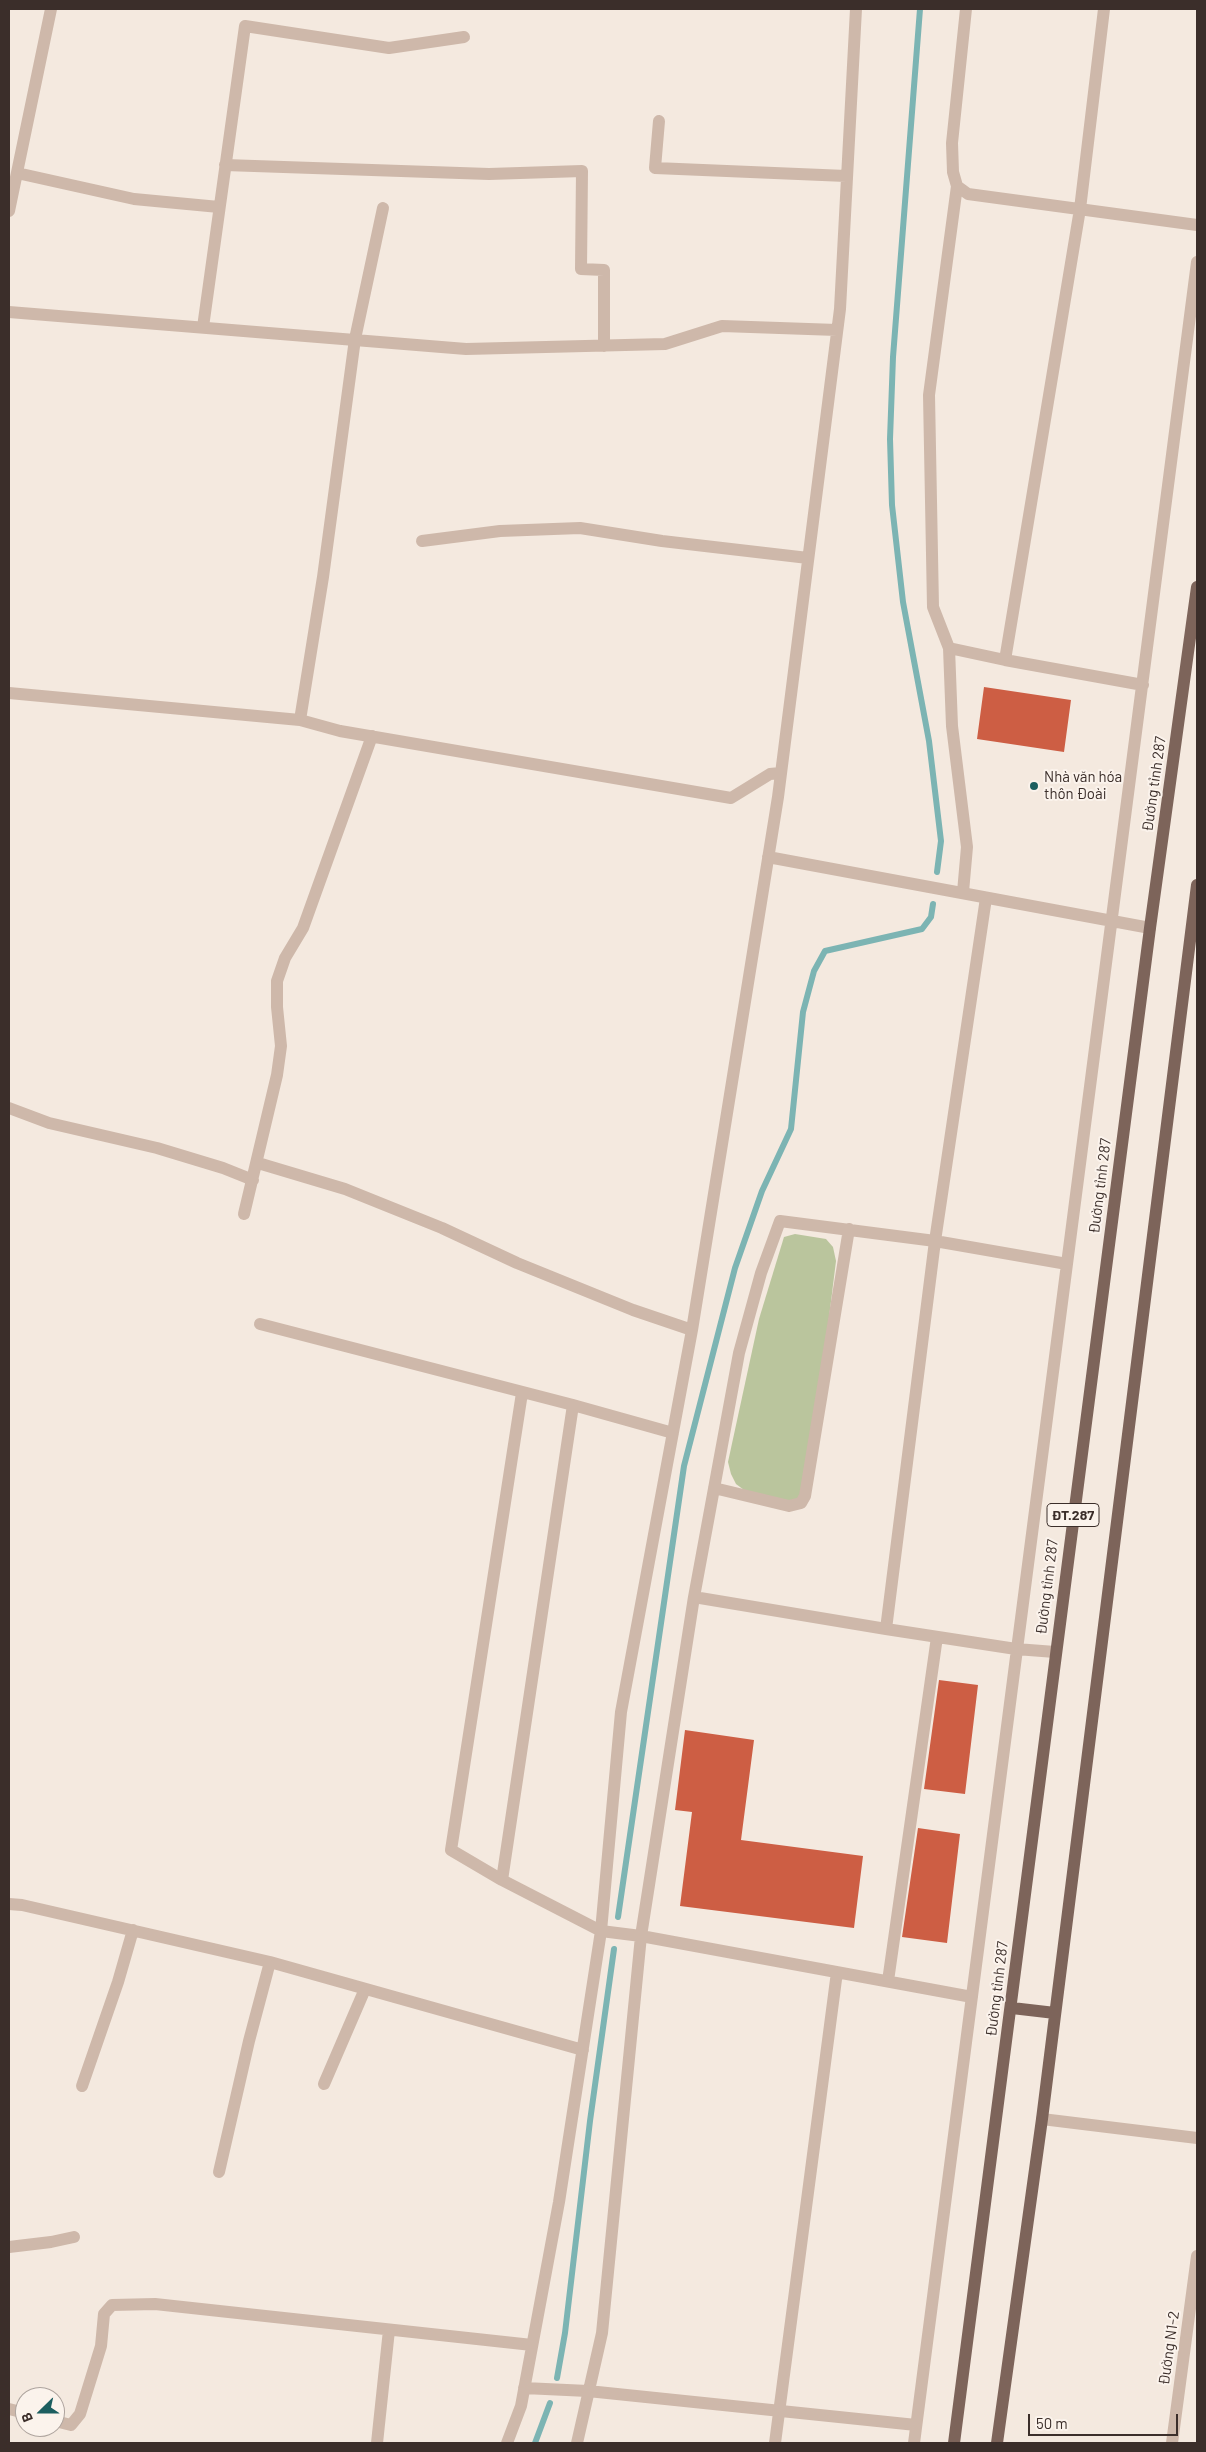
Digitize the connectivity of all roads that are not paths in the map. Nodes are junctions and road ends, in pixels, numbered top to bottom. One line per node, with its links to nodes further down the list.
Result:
1 (51, 9): 8 (street)
2 (856, 9): 9 (street)
3 (966, 9): 10 (street)
4 (1104, 9): 13 (street)
5 (464, 37): 7 (street)
6 (659, 121): 9 (street)
7 (226, 165): 11 (street); 21 (street)
8 (17, 173): 11 (street); 14 (street)
9 (846, 176): 19 (street)
10 (957, 186): 13 (street); 25 (street)
11 (219, 207): 18 (street)
12 (383, 208): 20 (street)
13 (1080, 209): 15 (street); 26 (street)
14 (9, 211)
15 (1197, 225)
16 (1197, 262): 27 (street)
17 (9, 312): 18 (street)
18 (202, 327): 20 (street)
19 (837, 330): 21 (street); 23 (street)
20 (355, 339): 21 (street); 29 (street)
21 (604, 346)
22 (422, 541): 23 (street)
23 (808, 558): 31 (street)
24 (1197, 588): 37 (main road, Đường tỉnh 287 / ĐT.287)
25 (949, 648): 26 (street); 34 (street)
26 (1005, 660): 27 (street)
27 (1143, 685): 36 (street)
28 (9, 693): 29 (street)
29 (300, 720): 30 (street)
30 (372, 736): 31 (street); 39 (street)
31 (780, 773): 32 (street)
32 (768, 856): 34 (street); 46 (street)
33 (1197, 885): 67 (main road, ĐT.287)
34 (963, 892): 35 (street)
35 (986, 898): 36 (street); 43 (street)
36 (1112, 921): 37 (street); 44 (street)
37 (1150, 928): 55 (main road, Đường tỉnh 287 / ĐT.287)
38 (9, 1108): 40 (street)
39 (258, 1163): 40 (street); 46 (street)
40 (253, 1180): 41 (street)
41 (244, 1214)
42 (849, 1229): 43 (street); 50 (street); 50 (street)
43 (935, 1241): 44 (street); 52 (street)
44 (1067, 1264): 54 (street)
45 (260, 1324): 47 (street)
46 (692, 1330): 49 (street)
47 (522, 1393): 48 (street); 56 (street)
48 (574, 1405): 49 (street); 56 (street)
49 (673, 1433): 59 (street)
50 (714, 1488): 51 (street)
51 (694, 1597): 52 (street); 60 (street)
52 (886, 1629): 53 (street)
53 (937, 1637): 54 (street); 63 (street)
54 (1016, 1649): 55 (street); 65 (street)
55 (1055, 1652): 66 (main road, Đường tỉnh 287 / ĐT.287)
56 (502, 1880): 59 (street)
57 (9, 1904): 58 (street)
58 (133, 1930): 61 (street); 70 (street)
59 (601, 1931): 60 (street); 68 (street)
60 (642, 1936): 62 (street); 80 (street)
61 (270, 1962): 64 (street); 73 (street)
62 (837, 1972): 63 (street); 81 (street)
63 (888, 1981): 65 (street)
64 (365, 1989): 68 (street); 69 (street)
65 (972, 1997): 83 (street)
66 (1012, 2008): 67 (main road); 89 (main road, Đường tỉnh 287 / ĐT.287)
67 (1055, 2014): 71 (main road, ĐT.287)
68 (583, 2050): 78 (street)
69 (324, 2084)
70 (82, 2086)
71 (1042, 2119): 72 (street); 90 (main road, ĐT.287)
72 (1197, 2138)
73 (219, 2172)
74 (74, 2237): 75 (street)
75 (9, 2247)
76 (1197, 2256): 91 (street, Đường N1-2)
77 (389, 2330): 78 (street); 82 (street); 84 (street)
78 (532, 2345): 79 (street)
79 (524, 2388): 80 (street); 85 (street)
80 (588, 2391): 81 (street); 86 (street)
81 (780, 2410): 83 (street); 87 (street)
82 (65, 2424)
83 (916, 2425): 88 (street)
84 (377, 2443)
85 (507, 2443)
86 (577, 2443)
87 (775, 2443)
88 (914, 2443)
89 (954, 2443)
90 (997, 2443)
91 (1172, 2443)

